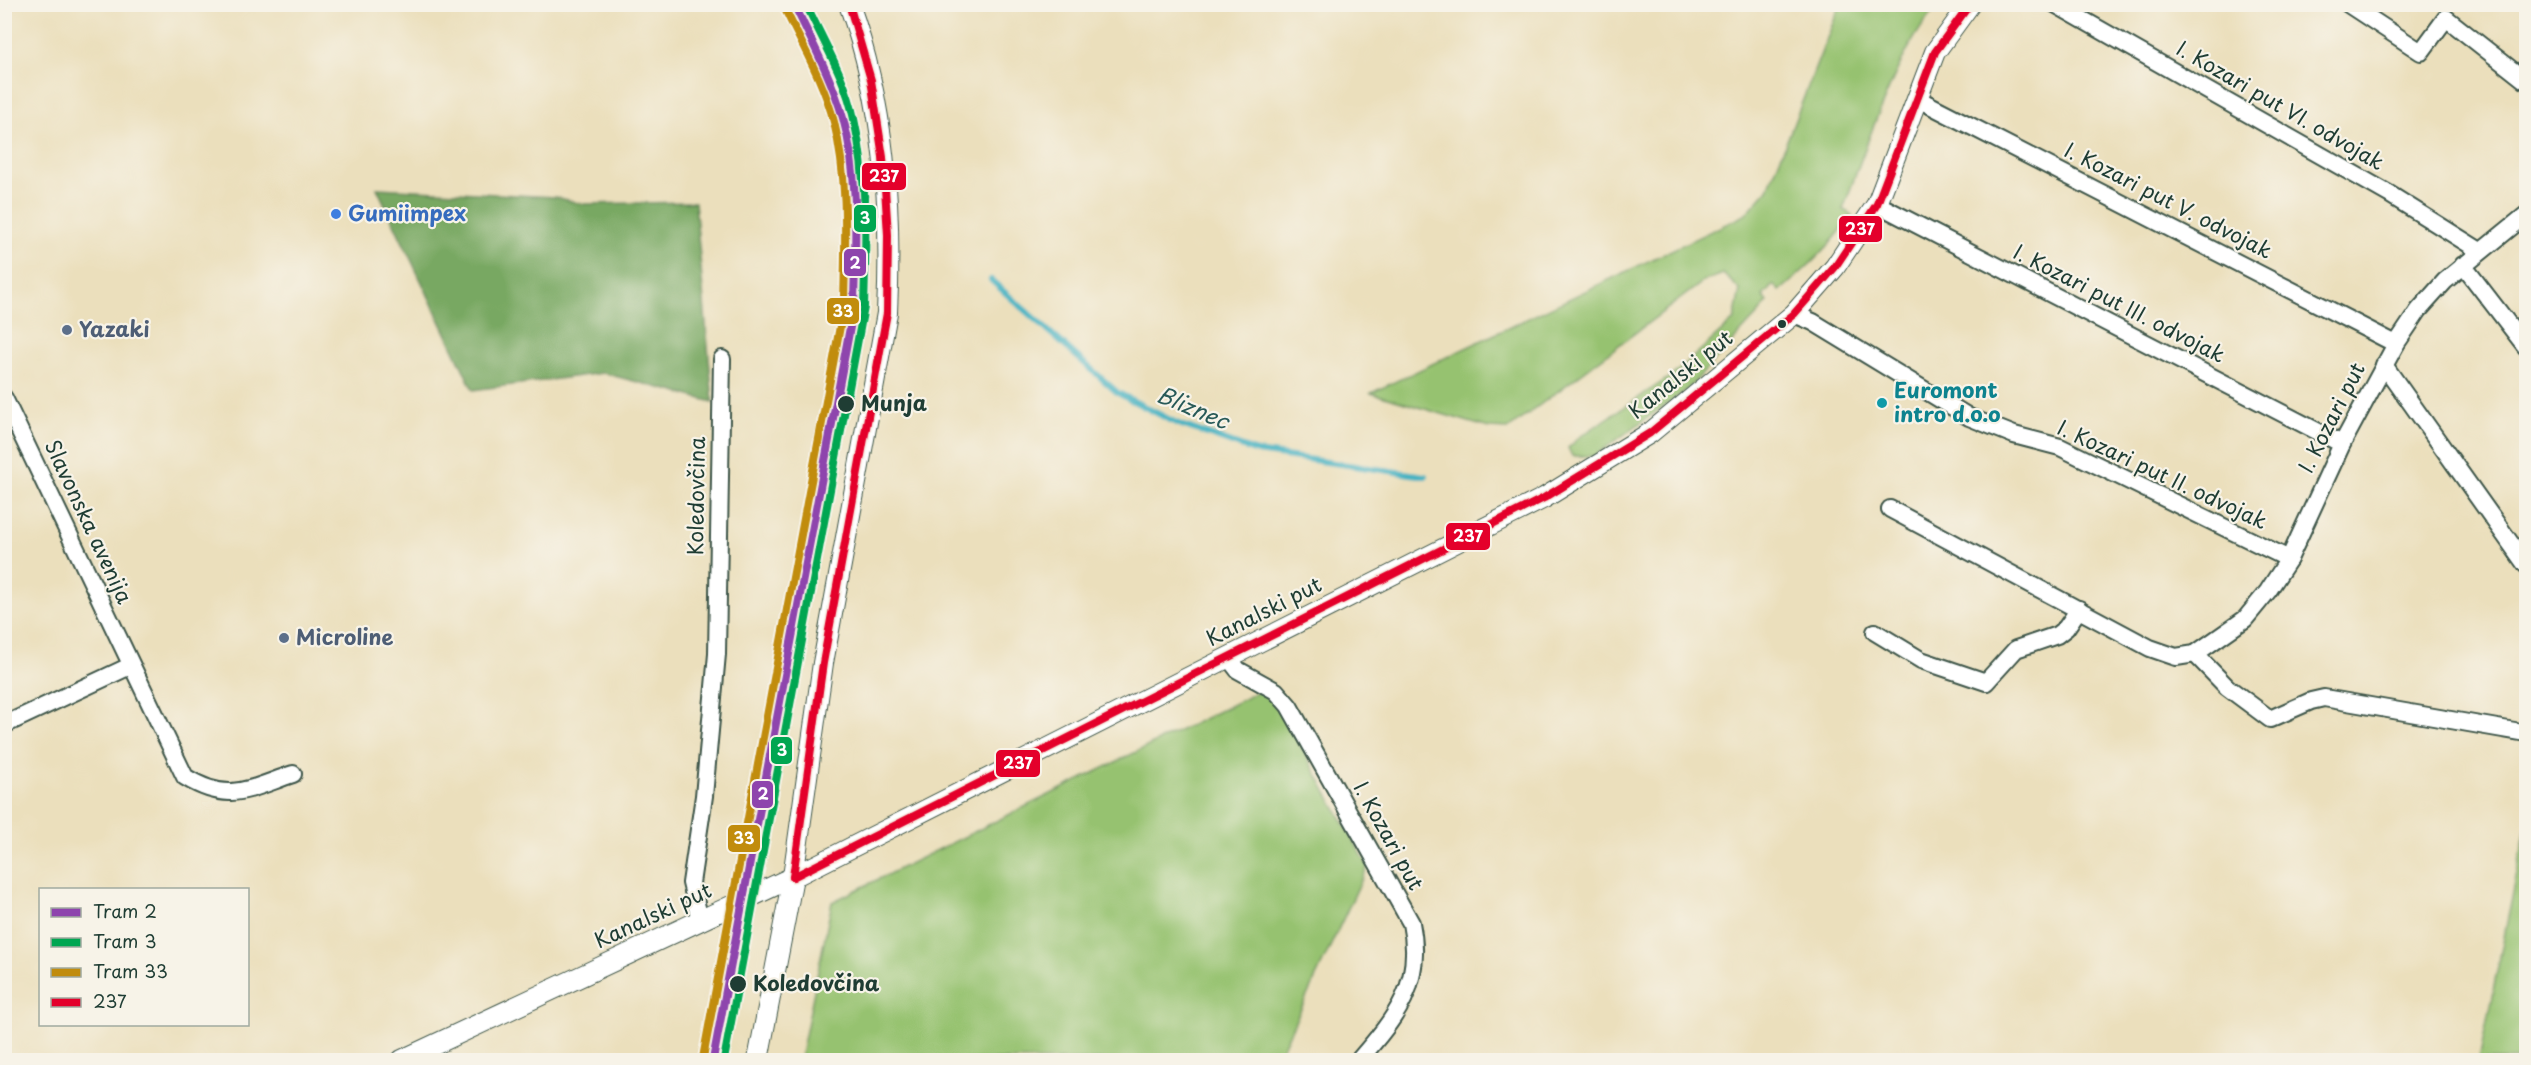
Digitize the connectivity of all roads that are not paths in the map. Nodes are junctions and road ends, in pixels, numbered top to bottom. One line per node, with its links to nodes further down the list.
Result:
1 (849, 4): 29 (street)
2 (1970, 4): 6 (street, Kanalski put)
3 (2055, 4): 9 (street, I. Kozari put VI. odvojak)
4 (2348, 4): 5 (street)
5 (2526, 81)
6 (1918, 99): 7 (street, Kanalski put); 12 (street, I. Kozari put V. odvojak)
7 (1877, 204): 11 (street, Kanalski put); 17 (street, I. Kozari put III. odvojak)
8 (2526, 217): 9 (street, I. Kozari put)
9 (2480, 251): 10 (street, I. Kozari put)
10 (2463, 265): 12 (street, I. Kozari put); 13 (street)
11 (1794, 314): 19 (street, I. Kozari put II. odvojak); 24 (street, Kanalski put)
12 (2396, 344): 15 (street, I. Kozari put)
13 (2526, 347)
14 (722, 359): 30 (street, Koledovčina)
15 (2384, 365): 17 (street, I. Kozari put); 20 (street)
16 (4, 398): 25 (street, Slavonska avenija)
17 (2342, 444): 19 (street, I. Kozari put)
18 (1890, 509): 21 (street)
19 (2289, 560): 23 (street, I. Kozari put)
20 (2526, 565)
21 (2079, 609): 22 (street); 23 (street)
22 (1875, 632)
23 (2195, 654): 27 (street)
24 (1228, 657): 29 (street, Kanalski put); 33 (street, I. Kozari put)
25 (130, 666): 26 (street); 28 (street, Slavonska avenija)
26 (4, 725)
27 (2526, 733)
28 (293, 774)
29 (793, 877): 30 (street, Kanalski put); 32 (street)
30 (700, 920): 31 (street, Kanalski put)
31 (402, 1060)
32 (758, 1060)
33 (1359, 1060)

